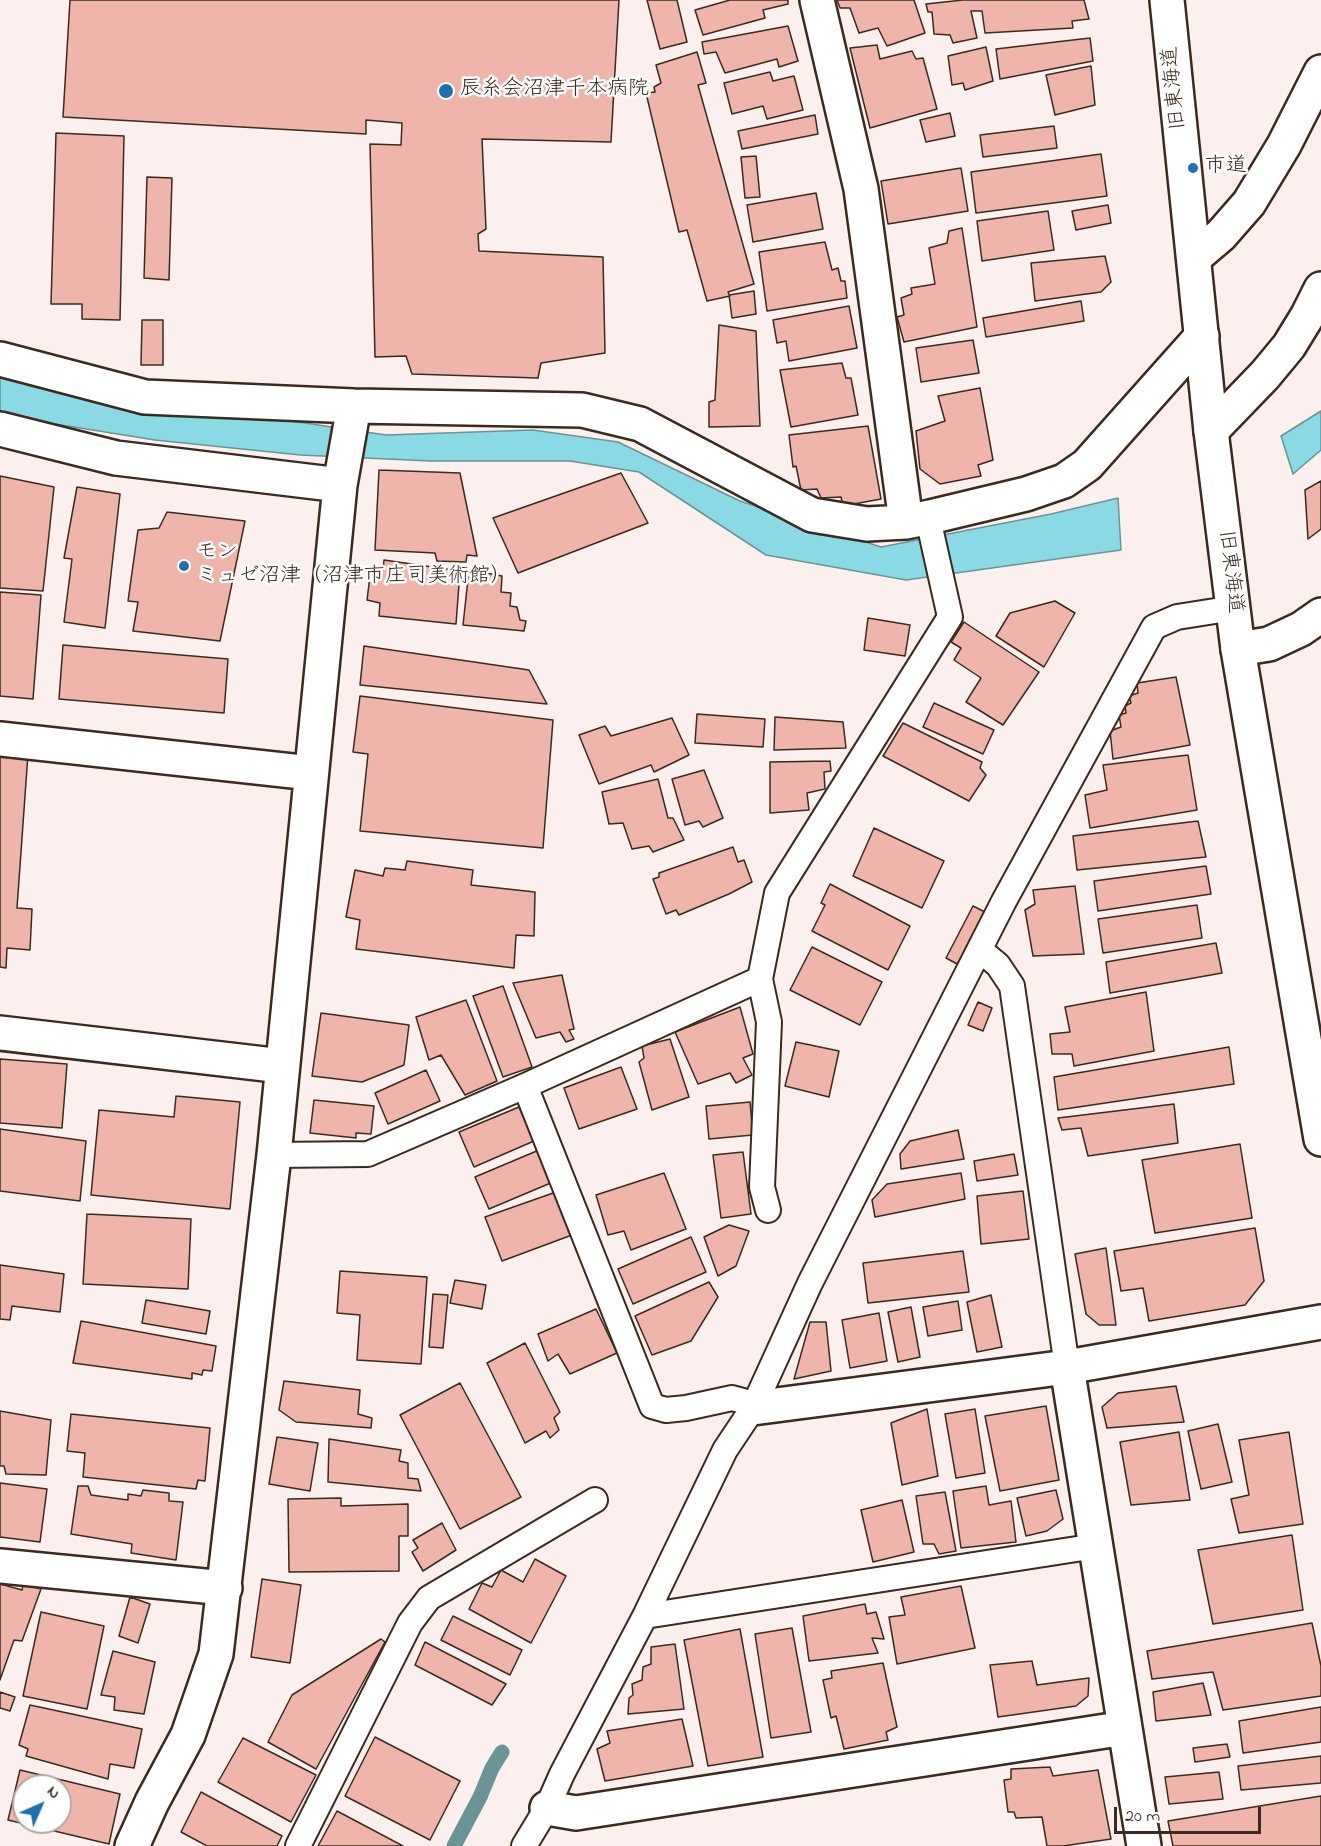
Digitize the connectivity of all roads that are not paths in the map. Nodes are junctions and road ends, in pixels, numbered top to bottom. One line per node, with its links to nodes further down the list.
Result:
1 (817, 0): 12 (street)
2 (1167, 0): 4 (street, 旧東海道)
3 (1321, 72): 4 (street)
4 (1194, 258): 6 (street, 旧東海道)
5 (1321, 290): 10 (street)
6 (1202, 336): 10 (street, 旧東海道); 12 (street)
7 (0, 359): 8 (street)
8 (354, 406): 11 (street); 12 (street)
9 (0, 429): 11 (street)
10 (1210, 431): 13 (street, 旧東海道)
11 (340, 485): 17 (street)
12 (922, 523): 19 (lane)
13 (1234, 608): 15 (street, 旧東海道); 18 (lane)
14 (1321, 615): 15 (street)
15 (1238, 650): 23 (street, 旧東海道)
16 (0, 739): 17 (street)
17 (311, 773): 21 (street)
18 (980, 950): 27 (lane); 28 (lane)
19 (760, 980): 22 (lane); 25 (lane)
20 (0, 1033): 21 (street)
21 (282, 1066): 24 (street)
22 (525, 1086): 24 (lane); 28 (lane)
23 (1321, 1139)
24 (274, 1155): 32 (street)
25 (768, 1210)
26 (1321, 1322): 27 (street)
27 (1067, 1367): 28 (street); 30 (street)
28 (753, 1408): 33 (lane)
29 (595, 1500): 37 (lane)
30 (1096, 1546): 33 (lane); 34 (street)
31 (0, 1566): 32 (street)
32 (225, 1588): 36 (street)
33 (645, 1616): 35 (lane)
34 (1125, 1728): 35 (street); 39 (street)
35 (548, 1808): 38 (lane)
36 (132, 1846)
37 (298, 1846)
38 (524, 1846)
39 (1144, 1846)

